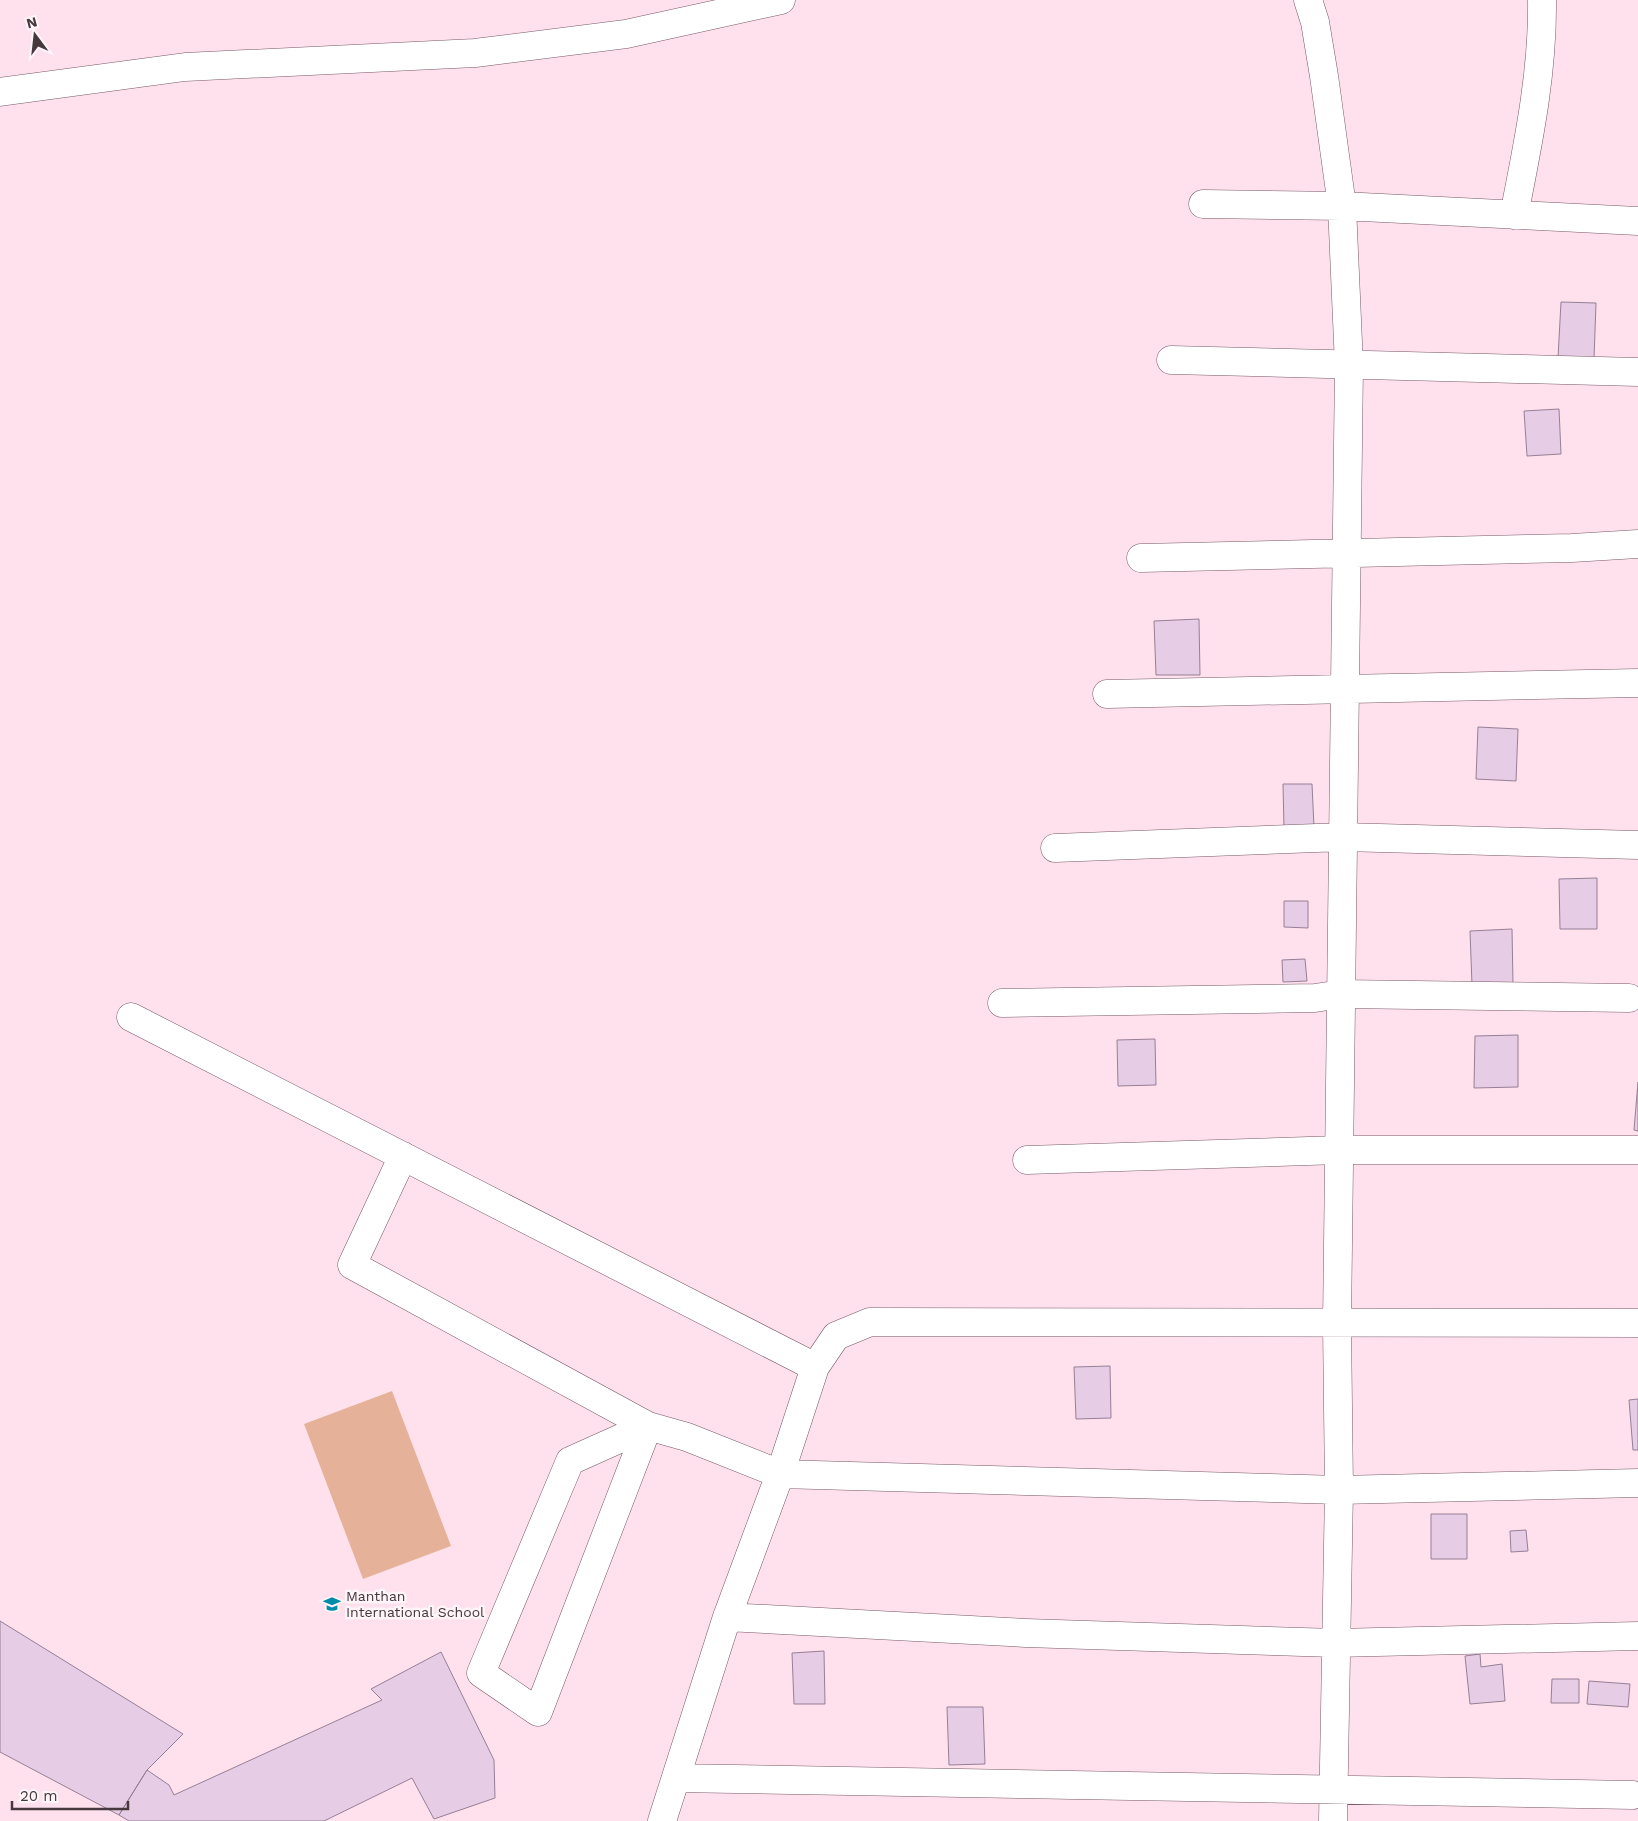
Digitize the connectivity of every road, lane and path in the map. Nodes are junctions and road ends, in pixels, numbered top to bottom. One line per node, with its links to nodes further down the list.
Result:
1 (781, 0): 4 (street)
2 (1308, 0): 6 (street)
3 (1542, 0): 7 (street)
4 (0, 92)
5 (1203, 204): 6 (street)
6 (1342, 206): 7 (street); 10 (street)
7 (1514, 215): 8 (street)
8 (1638, 221)
9 (1171, 360): 10 (street)
10 (1349, 365): 11 (street); 13 (street)
11 (1638, 372)
12 (1638, 544): 13 (street)
13 (1346, 552): 14 (street); 16 (street)
14 (1141, 558)
15 (1638, 683): 16 (street)
16 (1345, 688): 17 (street); 18 (street)
17 (1107, 694)
18 (1343, 837): 19 (street); 20 (street); 21 (street)
19 (1638, 845)
20 (1055, 848)
21 (1341, 994): 22 (street); 23 (street); 25 (street)
22 (1629, 998)
23 (1002, 1003)
24 (131, 1017): 27 (street)
25 (1339, 1150): 26 (street); 28 (street); 29 (street)
26 (1638, 1150)
27 (403, 1156): 31 (street); 32 (street)
28 (1027, 1160)
29 (1337, 1324): 30 (street); 31 (street); 35 (street)
30 (1638, 1324)
31 (815, 1367): 33 (street)
32 (648, 1426): 32 (street); 33 (street)
33 (780, 1474): 35 (street); 36 (street)
34 (1638, 1484): 35 (street)
35 (1339, 1490): 38 (street)
36 (728, 1617): 38 (street); 39 (street)
37 (1638, 1636): 38 (street)
38 (1335, 1643): 40 (street)
39 (676, 1778): 40 (street); 42 (street)
40 (1335, 1789): 41 (street); 43 (street)
41 (1633, 1795)
42 (662, 1821)
43 (1333, 1821)

